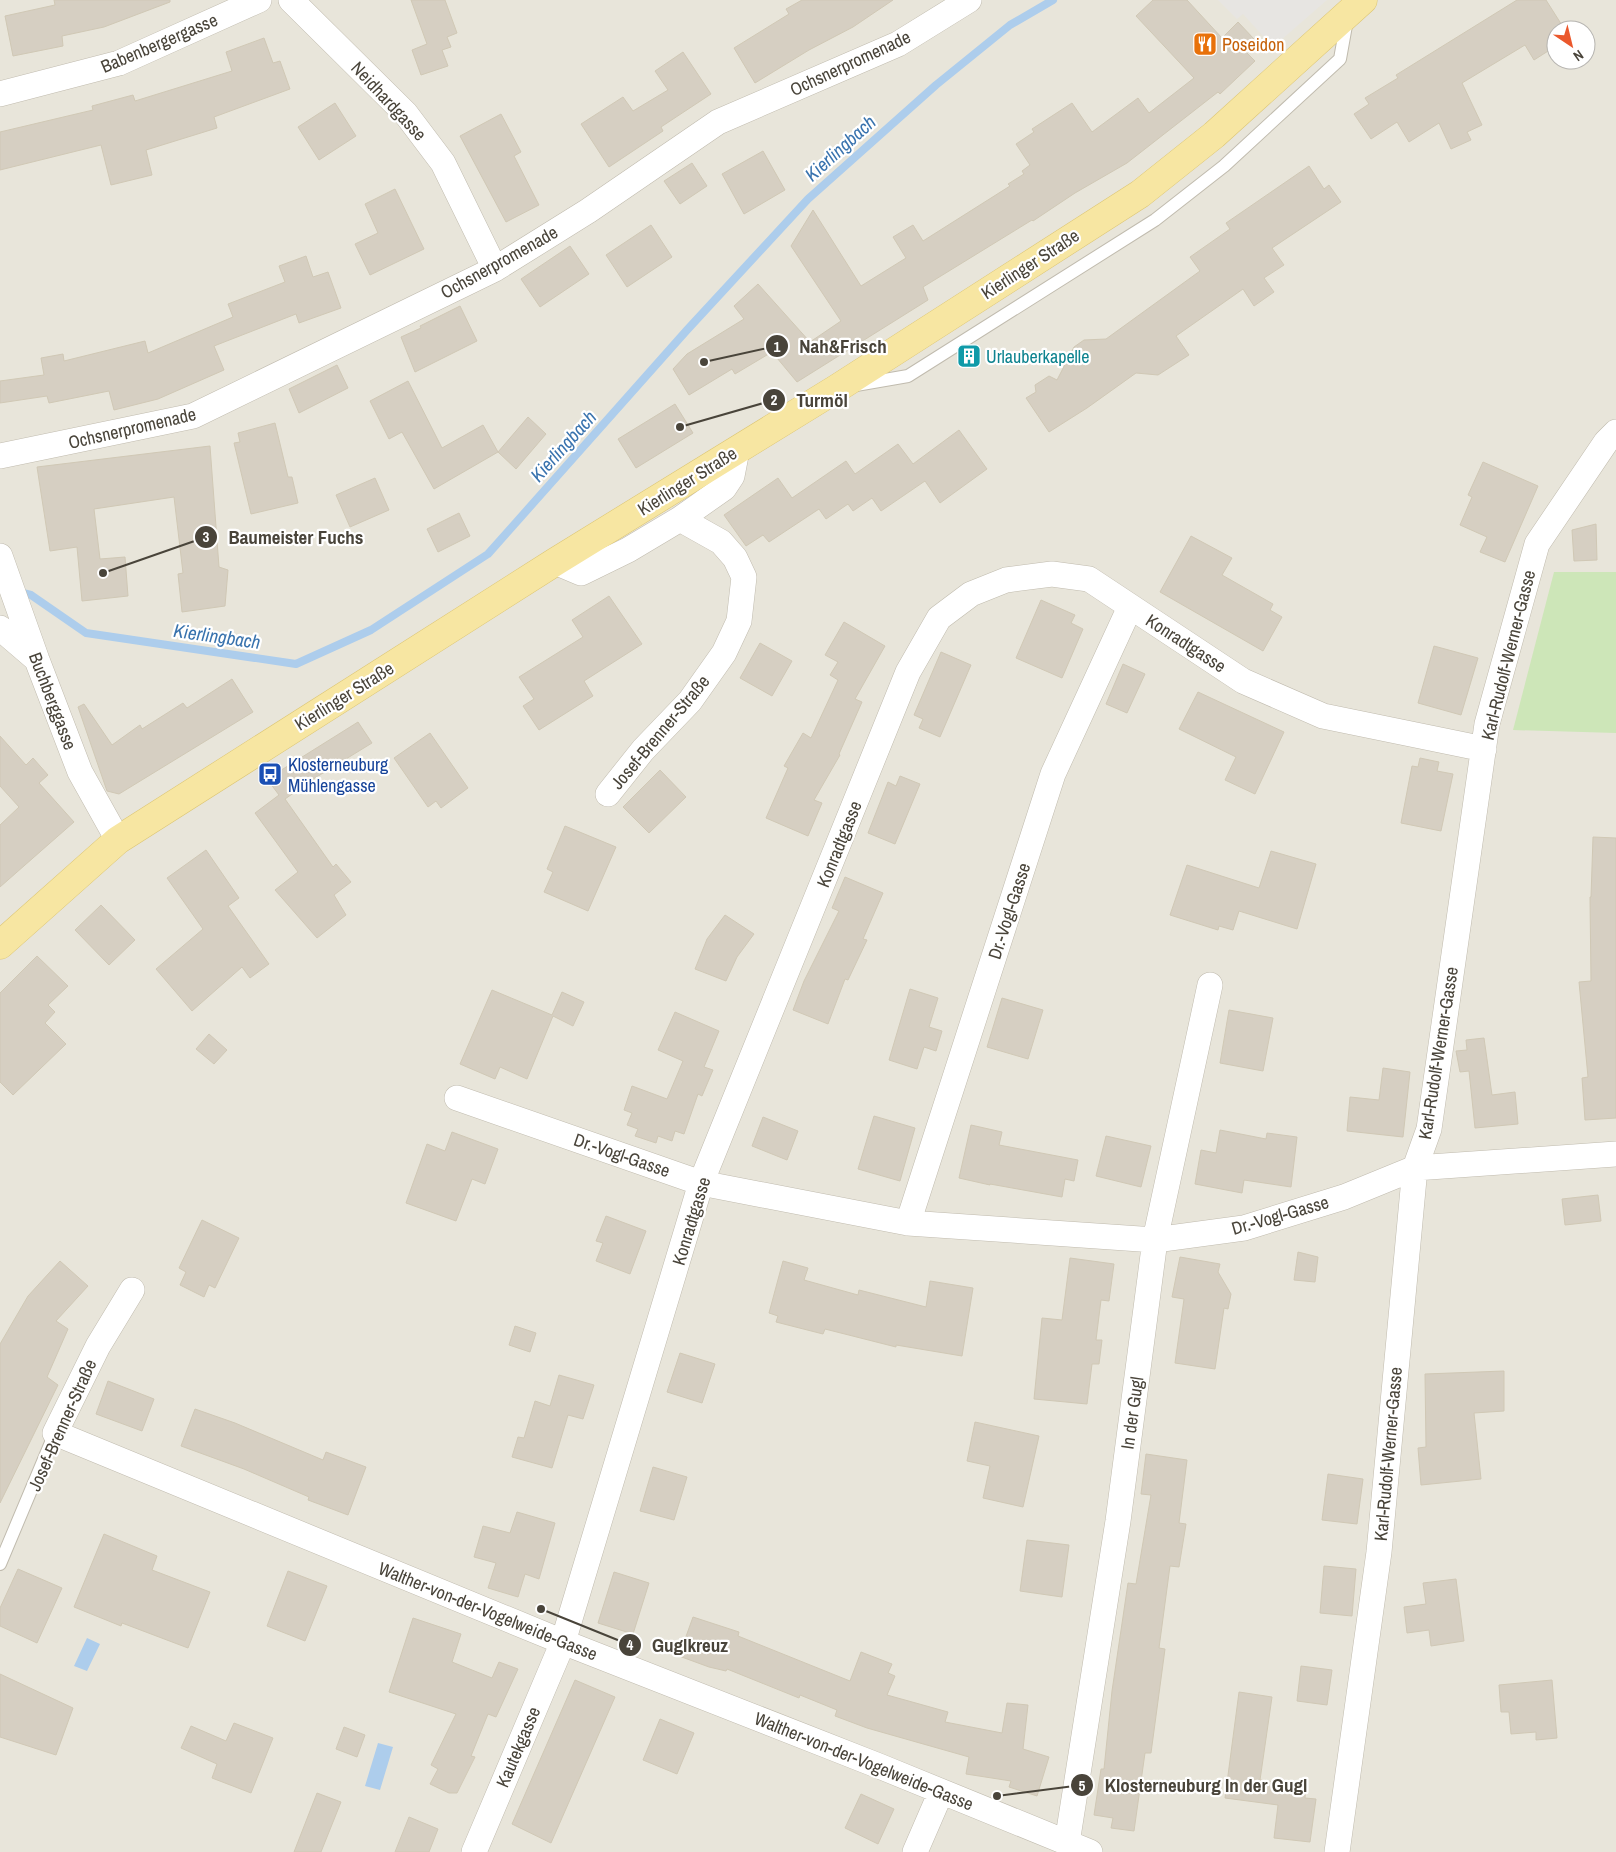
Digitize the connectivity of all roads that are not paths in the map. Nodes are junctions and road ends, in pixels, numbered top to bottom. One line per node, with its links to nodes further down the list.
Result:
1 (259, 0): 5 (street, Babenbergergasse)
2 (291, 0): 6 (street, Neidhardgasse)
3 (969, 0): 6 (street, Ochsnerpromenade)
4 (1355, 7): 8 (main road, Kierlinger Straße)
5 (0, 94)
6 (495, 269): 9 (street, Ochsnerpromenade)
7 (1616, 432): 16 (street, Karl-Rudolf-Werner-Gasse)
8 (736, 450): 10 (street); 12 (main road, Kierlinger Straße)
9 (0, 456)
10 (680, 519): 12 (street); 17 (street, Josef-Brenner-Straße)
11 (1, 560): 15 (street, Buchberggasse)
12 (555, 562): 18 (main road, Kierlinger Straße)
13 (1130, 607): 16 (street, Konradtgasse); 24 (street, Konradtgasse); 25 (street, Dr.-Vogl-Gasse)
14 (0, 628): 15 (street)
15 (37, 660): 18 (street, Buchberggasse)
16 (1484, 750): 23 (street, Karl-Rudolf-Werner-Gasse)
17 (608, 794)
18 (118, 840): 19 (main road, Kierlinger Straße)
19 (0, 945)
20 (1210, 985): 26 (street, In der Gugl)
21 (457, 1098): 24 (street, Dr.-Vogl-Gasse)
22 (1616, 1154): 23 (street, Dr.-Vogl-Gasse)
23 (1415, 1168): 26 (street, Dr.-Vogl-Gasse); 36 (street, Karl-Rudolf-Werner-Gasse)
24 (701, 1183): 25 (street, Dr.-Vogl-Gasse); 30 (street, Konradtgasse)
25 (908, 1223): 26 (street, Dr.-Vogl-Gasse)
26 (1155, 1240): 32 (street, In der Gugl)
27 (132, 1290): 28 (street, Josef-Brenner-Straße)
28 (55, 1433): 29 (lane, Josef-Brenner-Straße); 30 (street, Walther-von-der-Vogelweide-Gasse)
29 (0, 1564)
30 (563, 1642): 31 (street, Walther-von-der-Vogelweide-Gasse); 33 (street, Kautekgasse)
31 (941, 1792): 32 (street, Walther-von-der-Vogelweide-Gasse); 34 (street)
32 (1067, 1843): 35 (street, Walther-von-der-Vogelweide-Gasse)
33 (474, 1852)
34 (915, 1852)
35 (1090, 1852)
36 (1337, 1852)

